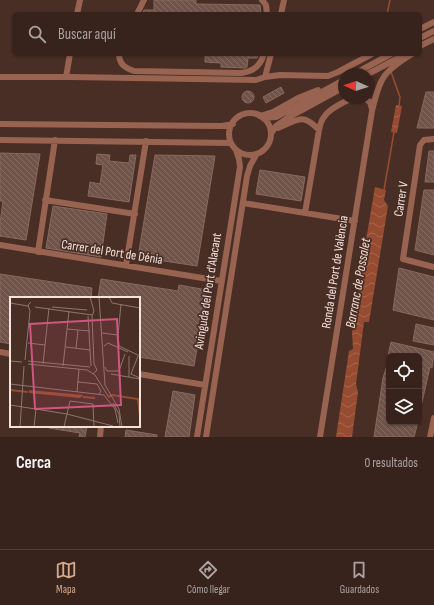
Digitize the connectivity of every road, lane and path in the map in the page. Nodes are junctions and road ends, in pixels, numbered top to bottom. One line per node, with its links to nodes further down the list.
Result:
1 (80, 0): 5 (street)
2 (144, 0): 6 (street)
3 (262, 0): 7 (street)
4 (284, 0): 8 (street)
5 (77, 12)
6 (138, 12)
7 (267, 12)
8 (281, 12)
9 (434, 22): 10 (street)
10 (422, 28)
11 (434, 31): 12 (street)
12 (422, 37)
13 (434, 39): 15 (street)
14 (434, 43): 16 (street)
15 (422, 45)
16 (422, 49)
17 (70, 56): 28 (street)
18 (119, 56): 19 (street)
19 (263, 56)
20 (270, 56): 29 (street)
21 (368, 56): 29 (street)
22 (386, 56): 25 (street)
23 (402, 56): 26 (street)
24 (409, 56): 35 (street, Ronda del Port de València)
25 (365, 68)
26 (374, 71)
27 (0, 77): 28 (street)
28 (66, 77): 29 (street)
29 (265, 77)
30 (338, 83): 31 (street)
31 (331, 87): 36 (street); 36 (street)
32 (338, 90): 40 (street)
33 (343, 104): 39 (street)
34 (370, 104): 35 (street)
35 (372, 111): 52 (street, Ronda del Port de València)
36 (261, 117): 38 (street); 40 (street)
37 (0, 124): 38 (street)
38 (233, 124): 45 (street)
39 (319, 130): 40 (street); 50 (street)
40 (273, 132): 47 (street)
41 (434, 139): 56 (street, Carrer V)
42 (0, 140): 43 (street)
43 (54, 140): 44 (street); 48 (street)
44 (146, 141): 45 (street); 51 (street)
45 (231, 143): 46 (street)
46 (236, 150): 47 (street); 57 (street, Avinguda del Port d'Alacant)
47 (256, 154): 49 (street, Avinguda del Port d'Alacant)
48 (46, 200): 51 (street); 54 (street)
49 (243, 203): 50 (street); 67 (street, Avinguda del Port d'Alacant)
50 (305, 213): 52 (street)
51 (135, 214): 55 (street)
52 (355, 221): 68 (street, Ronda del Port de València)
53 (0, 246): 54 (street, Carrer del Port de Dénia)
54 (38, 252): 55 (street, Carrer del Port de Dénia)
55 (126, 265): 57 (street, Carrer del Port de Dénia)
56 (434, 268)
57 (221, 281): 61 (street, Avinguda del Port d'Alacant)
58 (0, 352): 59 (street)
59 (10, 354)
60 (140, 374): 61 (street)
61 (204, 385): 66 (street, Avinguda del Port d'Alacant)
62 (434, 418): 64 (street)
63 (102, 427): 65 (street)
64 (432, 434)
65 (100, 437)
66 (197, 437)
67 (206, 437)
68 (320, 437)

